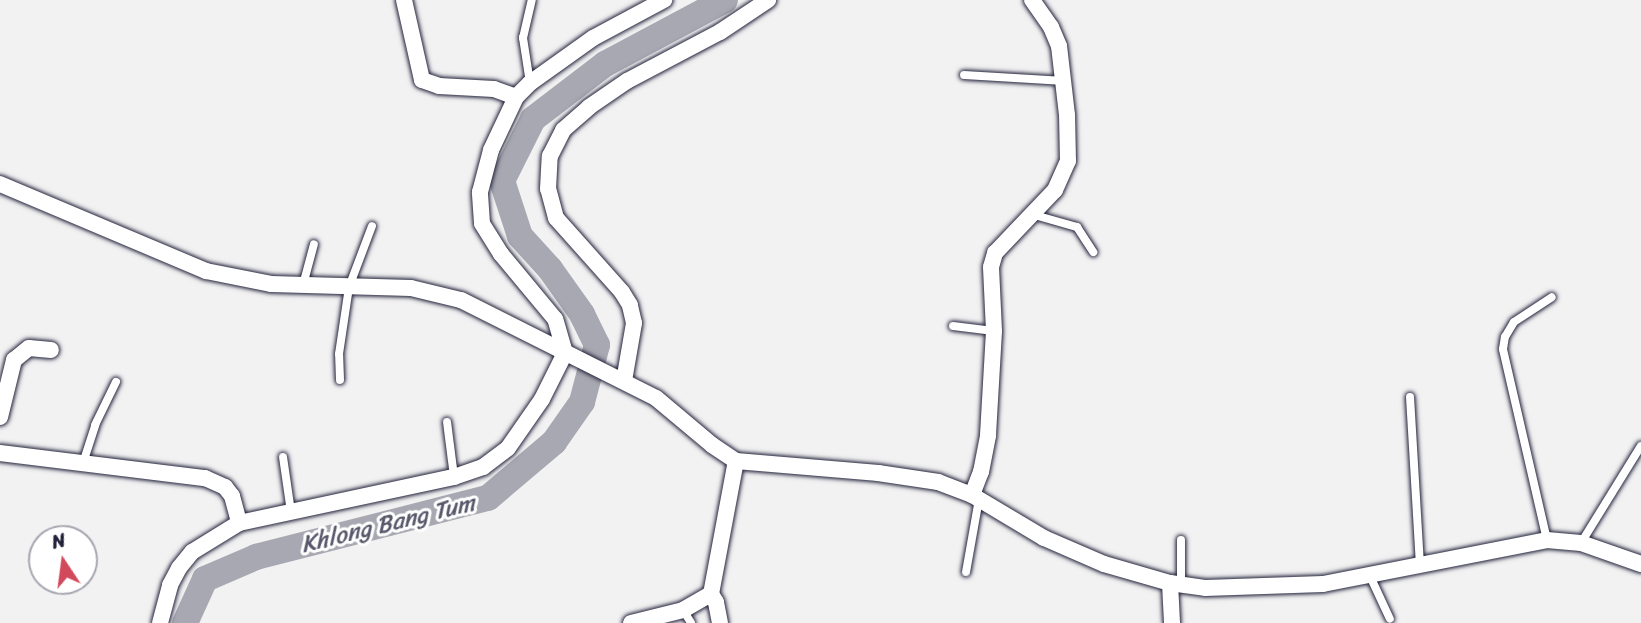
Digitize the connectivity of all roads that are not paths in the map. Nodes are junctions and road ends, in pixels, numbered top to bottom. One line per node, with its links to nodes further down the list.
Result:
1 (404, 0): 9 (street)
2 (532, 0): 8 (lane)
3 (664, 0): 8 (street)
4 (768, 0): 22 (street)
5 (1032, 0): 7 (street)
6 (964, 75): 7 (lane)
7 (1065, 81): 11 (street)
8 (530, 83): 9 (street)
9 (516, 97): 21 (street)
10 (0, 184): 15 (street)
11 (1031, 214): 14 (lane); 19 (street)
12 (372, 226): 16 (lane)
13 (314, 244): 15 (lane)
14 (1093, 252)
15 (303, 285): 16 (street)
16 (349, 287): 21 (street); 23 (lane)
17 (1552, 297): 38 (lane)
18 (953, 326): 19 (lane)
19 (994, 331): 34 (street)
20 (51, 350): 26 (street)
21 (569, 354): 22 (street); 33 (street)
22 (620, 379): 31 (street)
23 (340, 380)
24 (116, 382): 32 (lane)
25 (1410, 397): 41 (lane)
26 (0, 417)
27 (447, 422): 33 (lane)
28 (1641, 446): 39 (lane)
29 (0, 453): 32 (street)
30 (283, 457): 35 (lane)
31 (736, 461): 34 (street); 45 (street)
32 (83, 463): 36 (street)
33 (454, 477): 35 (street)
34 (976, 497): 42 (lane); 44 (street)
35 (291, 512): 36 (street)
36 (239, 523): 48 (street)
37 (1181, 540): 44 (lane)
38 (1546, 540): 39 (street); 41 (street)
39 (1581, 543): 40 (street)
40 (1641, 564)
41 (1419, 566): 43 (street)
42 (966, 572)
43 (1370, 576): 44 (street); 47 (lane)
44 (1175, 584): 51 (street)
45 (711, 594): 46 (street); 50 (street)
46 (687, 616): 49 (street)
47 (1390, 619)
48 (160, 623)
49 (631, 623)
50 (720, 623)
51 (1172, 623)

